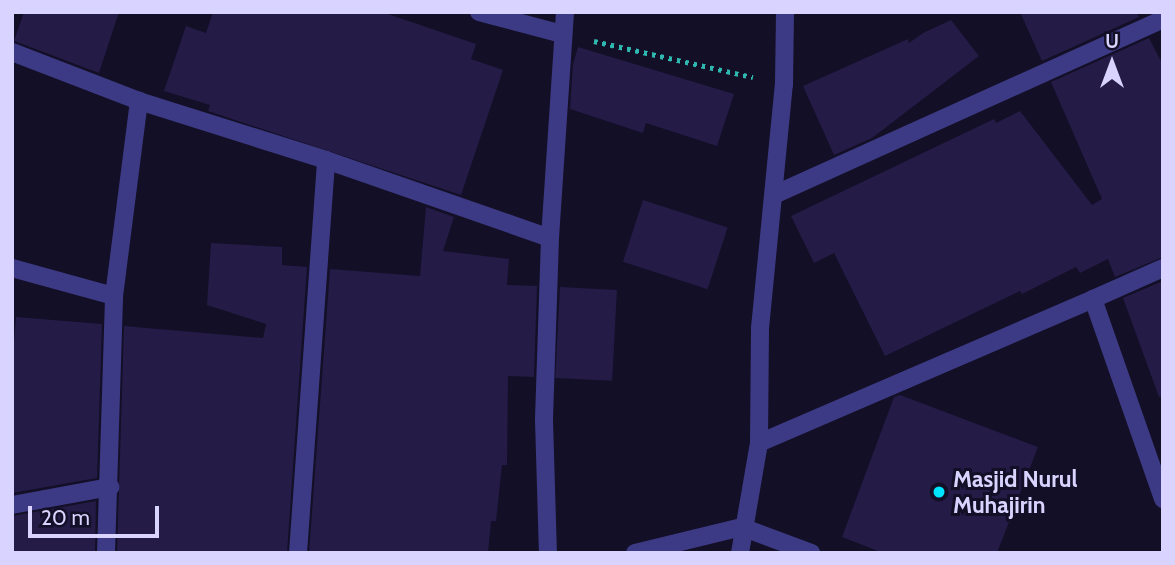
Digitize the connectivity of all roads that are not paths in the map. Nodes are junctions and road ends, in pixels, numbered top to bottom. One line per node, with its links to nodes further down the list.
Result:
1 (480, 12): 5 (street)
2 (565, 12): 5 (street)
3 (785, 12): 9 (street)
4 (1163, 19): 9 (street)
5 (562, 34): 10 (street)
6 (12, 51): 7 (street)
7 (139, 101): 8 (street); 13 (street)
8 (326, 160): 10 (street); 21 (street)
9 (776, 194): 15 (street)
10 (550, 238): 22 (street)
11 (12, 268): 13 (street)
12 (1163, 268): 14 (street)
13 (114, 296): 16 (street)
14 (1093, 299): 15 (street); 17 (street)
15 (759, 443): 19 (street)
16 (110, 487): 18 (street); 20 (street)
17 (1163, 499)
18 (12, 505)
19 (742, 527): 23 (street); 24 (street); 25 (street)
20 (106, 553)
21 (298, 553)
22 (548, 553)
23 (635, 553)
24 (740, 553)
25 (811, 553)

